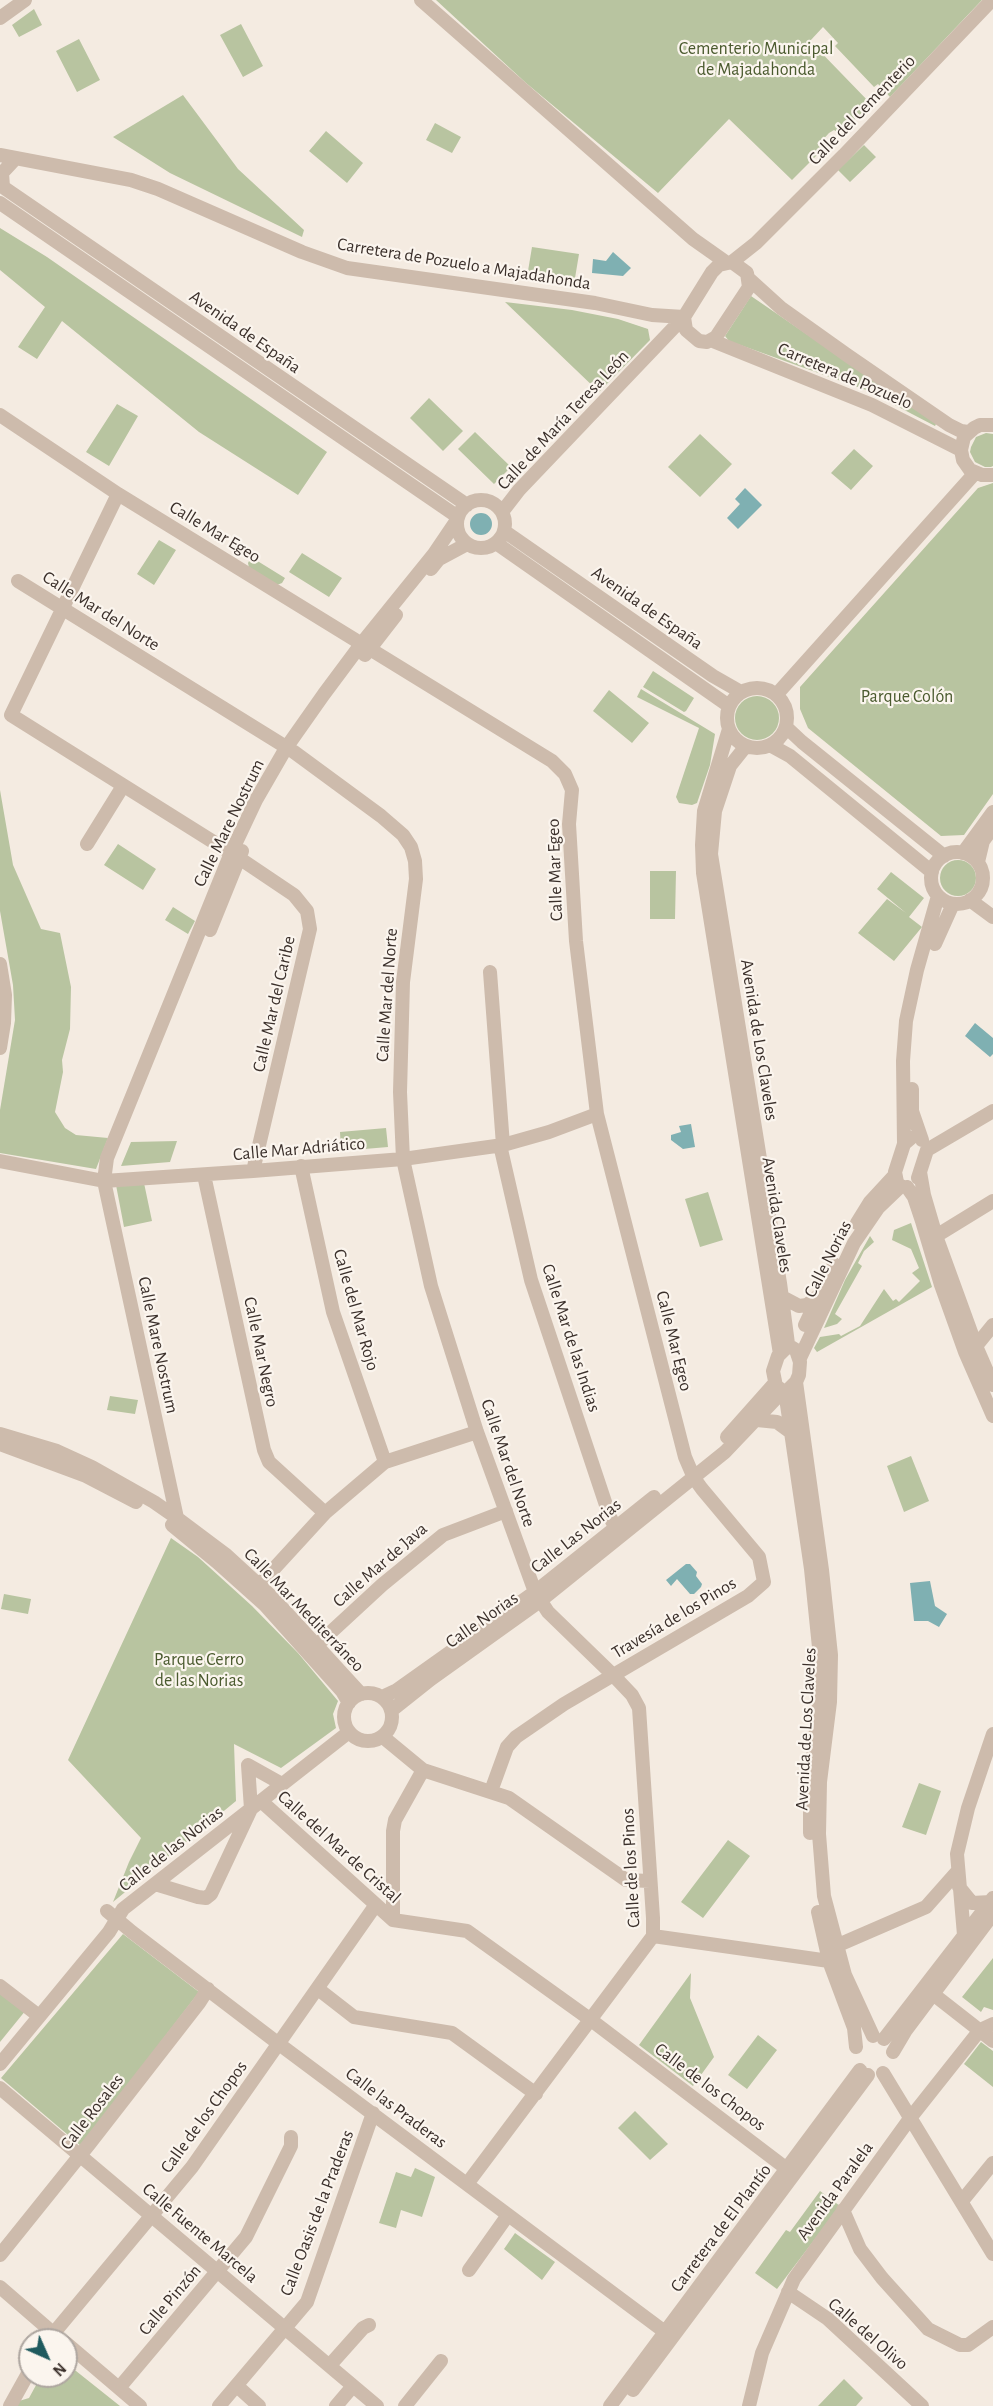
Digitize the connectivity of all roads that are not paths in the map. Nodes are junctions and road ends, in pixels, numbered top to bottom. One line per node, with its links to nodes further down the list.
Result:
1 (25, 0): 6 (street)
2 (410, 0): 7 (street)
3 (416, 0): 7 (street)
4 (421, 0): 8 (street)
5 (992, 0): 15 (street, Calle del Cementerio)
6 (0, 18)
7 (451, 38): 8 (street); 11 (street)
8 (539, 103): 11 (street)
9 (0, 155): 10 (street, Carretera de Pozuelo a Majadahonda)
10 (16, 158): 12 (street, Avenida de España); 19 (street, Carretera de Pozuelo a Majadahonda)
11 (599, 158): 14 (street)
12 (2, 186): 32 (street, Avenida de España)
13 (0, 203): 34 (street, Avenida de España)
14 (693, 239): 16 (street); 17 (street)
15 (756, 243): 16 (street, Calle del Cementerio); 18 (street, Calle del Cementerio)
16 (730, 263): 17 (street); 18 (street)
17 (712, 272): 20 (street)
18 (748, 276): 23 (street); 27 (street)
19 (652, 315): 20 (street, Carretera de Pozuelo a Majadahonda); 22 (street)
20 (683, 318): 21 (street); 22 (street, Calle de María Teresa León)
21 (690, 336): 23 (street); 24 (street, Calle de María Teresa León)
22 (661, 341): 24 (street, Calle de María Teresa León)
23 (713, 341): 28 (street, Carretera de Pozuelo)
24 (651, 352): 33 (street, Calle de María Teresa León)
25 (0, 415): 31 (street, Calle Mar Egeo)
26 (993, 425): 27 (street)
27 (968, 432): 28 (street)
28 (961, 450): 29 (street)
29 (975, 473): 30 (street); 42 (street)
30 (993, 475)
31 (118, 494): 39 (street); 40 (street, Calle Mar Egeo)
32 (467, 505): 33 (street); 34 (street)
33 (502, 512): 35 (street)
34 (457, 519): 36 (street); 37 (street, Calle Mare Nostrum)
35 (500, 537): 36 (street); 41 (street, Avenida de España); 43 (street, Avenida de España)
36 (467, 544): 37 (street, Calle Mare Nostrum)
37 (440, 556): 40 (street, Calle Mare Nostrum)
38 (18, 581): 39 (street, Calle Mar del Norte)
39 (63, 607): 48 (street, Calle Mar del Norte); 49 (street, Calle Mar del Caribe)
40 (366, 645): 48 (street, Calle Mare Nostrum); 67 (street, Calle Mar Egeo)
41 (741, 692): 42 (street); 43 (street)
42 (777, 694): 44 (street)
43 (729, 705): 45 (street)
44 (786, 727): 46 (street); 55 (street)
45 (729, 729): 47 (street); 85 (street, Avenida Claveles)
46 (770, 745): 47 (street); 57 (street)
47 (746, 746): 81 (street, Avenida de Los Claveles)
48 (290, 750): 54 (street, Calle Mare Nostrum); 71 (street, Calle Mar del Norte)
49 (123, 786): 52 (street); 54 (street, Calle Mar del Caribe)
50 (993, 812): 53 (street)
51 (993, 827): 56 (street)
52 (87, 844)
53 (963, 853): 55 (street); 56 (street)
54 (235, 856): 74 (street, Calle Mar del Caribe); 77 (street, Calle Mare Nostrum)
55 (944, 856): 57 (street)
56 (978, 862): 58 (street)
57 (932, 872): 59 (street)
58 (988, 889): 60 (street)
59 (938, 896): 61 (street); 68 (street)
60 (970, 900): 61 (street); 62 (street)
61 (953, 904): 70 (street)
62 (993, 917)
63 (0, 964): 65 (street)
64 (490, 972): 69 (street, Calle Mar de las Indias)
65 (0, 1048)
66 (993, 1111): 70 (street)
67 (597, 1114): 69 (street, Calle Mar Adriático); 95 (street, Calle Mar Egeo)
68 (904, 1144): 70 (street); 78 (street)
69 (501, 1145): 71 (street, Calle Mar Adriático); 99 (street, Calle Mar de las Indias)
70 (924, 1145): 75 (street, Calle Norias)
71 (403, 1159): 73 (street, Calle Mar Adriático); 90 (street, Calle Mar del Norte)
72 (0, 1161): 77 (street, Calle Mar Adriático)
73 (301, 1166): 74 (street, Calle Mar Adriático); 94 (street, Calle del Mar Rojo)
74 (253, 1171): 76 (street, Calle Mar Adriático)
75 (921, 1172): 78 (street, Calle Norias); 80 (street)
76 (204, 1175): 77 (street, Calle Mar Adriático); 97 (street, Calle Mar Negro)
77 (104, 1180): 98 (street, Calle Mare Nostrum)
78 (901, 1183): 82 (street, Calle Norias); 85 (street, Calle Norias); 88 (street)
79 (993, 1201): 80 (street)
80 (936, 1236): 84 (street)
81 (782, 1297): 82 (street); 85 (street, Avenida de Los Claveles)
82 (817, 1298): 85 (street, Calle Norias)
83 (993, 1325): 84 (street)
84 (976, 1346): 86 (street)
85 (791, 1352): 87 (street); 87 (street)
86 (993, 1386)
87 (785, 1387): 89 (street, Calle Norias); 91 (street, Avenida de Los Claveles); 95 (street); 125 (street, Avenida de Los Claveles)
88 (993, 1416)
89 (757, 1420): 91 (street); 95 (street, Calle Norias)
90 (477, 1432): 94 (street); 96 (street, Calle Mar del Norte)
91 (792, 1433): 126 (street, Avenida de Los Claveles)
92 (0, 1434): 98 (street, Calle Mar Mediterráneo)
93 (0, 1444): 106 (street, Calle Mar Mediterráneo)
94 (385, 1462): 97 (street)
95 (692, 1473): 99 (street, Calle Norias); 103 (street, Travesía de los Pinos)
96 (506, 1511): 101 (street, Calle Mar del Norte); 102 (street, Calle Mar de Java)
97 (325, 1513): 100 (street)
98 (177, 1518): 100 (street, Calle Mar Mediterráneo)
99 (618, 1532): 101 (street, Calle Norias)
100 (259, 1585): 102 (street, Calle Mar Mediterráneo)
101 (537, 1597): 103 (street, Calle de los Pinos); 105 (street, Calle Las Norias); 107 (street, Calle Norias)
102 (317, 1645): 104 (street, Calle Mar Mediterráneo)
103 (613, 1675): 113 (street); 116 (street, Calle de los Pinos)
104 (361, 1694): 105 (street); 106 (street)
105 (382, 1697): 107 (street)
106 (349, 1703): 108 (street)
107 (392, 1710): 110 (street)
108 (349, 1732): 110 (street); 112 (street, Calle de las Norias)
109 (993, 1734): 115 (street)
110 (383, 1737): 111 (street)
111 (423, 1770): 113 (street); 122 (street)
112 (282, 1784): 114 (street, Calle de las Norias); 114 (street)
113 (491, 1791): 116 (street)
114 (256, 1805): 117 (street, Calle de las Norias); 117 (street); 120 (street, Calle del Mar de Cristal)
115 (957, 1872): 118 (street); 125 (street)
116 (650, 1881): 124 (street, Calle de los Pinos)
117 (155, 1884): 121 (street, Calle de las Norias)
118 (959, 1887): 119 (street); 123 (street)
119 (992, 1905): 123 (street); 130 (street)
120 (375, 1906): 122 (street, Calle del Mar de Cristal); 129 (street, Calle de los Chopos)
121 (112, 1915): 128 (street, Calle las Praderas); 131 (street, Calle de las Norias)
122 (393, 1920): 132 (street, Calle de los Chopos)
123 (964, 1935): 135 (street)
124 (653, 1936): 126 (street); 132 (street, Calle de los Pinos)
125 (836, 1946): 135 (street, Avenida de Los Claveles)
126 (829, 1961): 138 (street, Avenida de Los Claveles)
127 (0, 1986): 131 (street)
128 (208, 1989): 137 (street, Calle las Praderas); 148 (street, Calle Rosales)
129 (318, 1989): 137 (street, Calle de los Chopos); 144 (street)
130 (933, 1994): 134 (street); 139 (street)
131 (39, 2016): 140 (street, Calle de las Norias)
132 (591, 2020): 144 (street, Calle de los Pinos); 150 (street, Calle de los Chopos)
133 (993, 2024): 134 (street, Avenida Paralela)
134 (980, 2030): 136 (street); 146 (street, Avenida Paralela)
135 (878, 2037): 138 (street); 139 (street)
136 (993, 2041)
137 (279, 2044): 145 (street, Calle las Praderas); 154 (street, Calle de los Chopos)
138 (856, 2047): 141 (street)
139 (893, 2052): 142 (street)
140 (0, 2064)
141 (864, 2073): 142 (street); 150 (street, Carretera de El Plantío); 183 (street, Carretera de El Plantío)
142 (883, 2073): 146 (street)
143 (0, 2088): 148 (street, Calle Fuente Marcela)
144 (536, 2094): 151 (street, Calle de los Pinos)
145 (373, 2113): 151 (street, Calle las Praderas); 166 (street, Calle Oasis de la Praderas)
146 (911, 2117): 152 (street); 153 (street, Avenida Paralela)
147 (291, 2137): 159 (street, Calle Pinzón)
148 (81, 2155): 154 (street, Calle Fuente Marcela); 157 (street, Calle Rosales)
149 (993, 2163): 152 (street)
150 (787, 2169): 167 (street, Carretera de El Plantío)
151 (467, 2184): 155 (street, Calle las Praderas)
152 (962, 2201): 156 (street)
153 (843, 2210): 161 (street, Avenida Paralela); 163 (street)
154 (152, 2215): 159 (street, Calle Fuente Marcela); 165 (street, Calle de los Chopos)
155 (508, 2215): 158 (street); 167 (street, Calle las Praderas)
156 (993, 2254)
157 (0, 2255)
158 (469, 2270)
159 (218, 2271): 166 (street, Calle Fuente Marcela); 174 (street, Calle Pinzón)
160 (0, 2287): 164 (street)
161 (788, 2292): 184 (street, Avenida Paralela); 185 (street, Calle del Olivo)
162 (369, 2325): 170 (street)
163 (993, 2327)
164 (43, 2328)
165 (62, 2328)
166 (284, 2328): 170 (street, Calle Fuente Marcela); 171 (street, Calle Oasis de la Praderas)
167 (665, 2332): 182 (street, Carretera de El Plantío)
168 (78, 2353): 174 (street)
169 (441, 2361): 181 (street)
170 (330, 2365): 172 (street, Calle Fuente Marcela)
171 (237, 2386): 177 (street, Calle Oasis de la Praderas); 178 (street)
172 (353, 2386): 179 (street); 180 (street, Calle Fuente Marcela)
173 (20, 2388): 175 (street)
174 (119, 2388): 176 (street)
175 (10, 2406)
176 (140, 2406)
177 (219, 2406)
178 (259, 2406)
179 (336, 2406)
180 (376, 2406)
181 (405, 2406)
182 (610, 2406)
183 (621, 2406)
184 (749, 2406)
185 (922, 2406)

